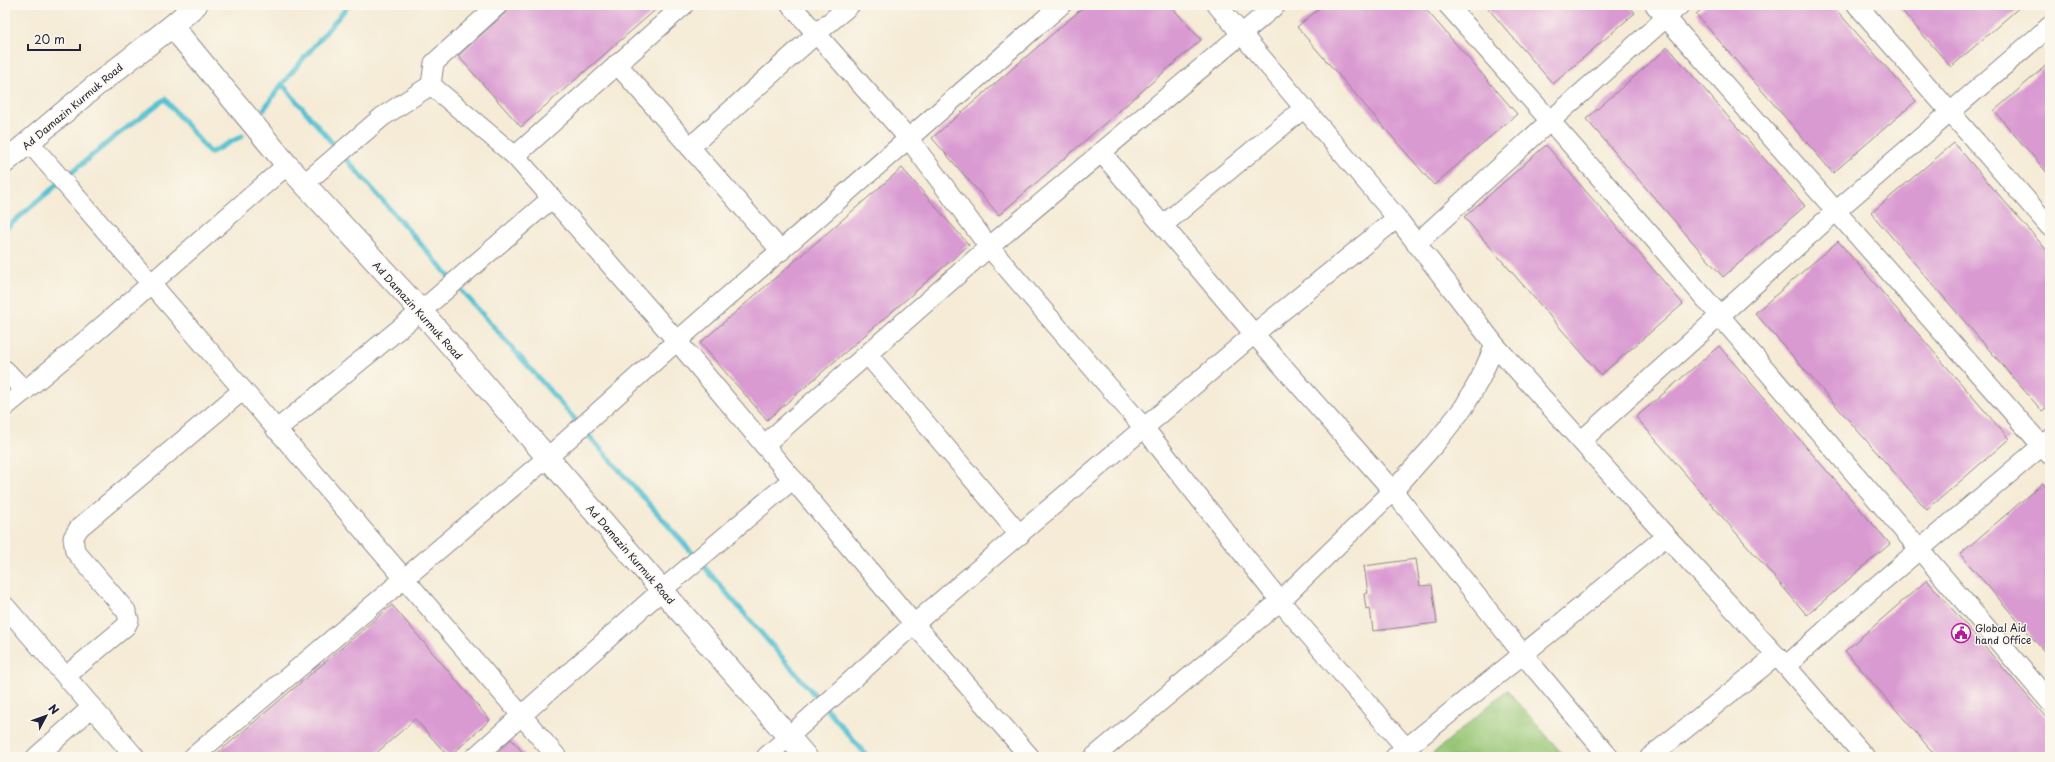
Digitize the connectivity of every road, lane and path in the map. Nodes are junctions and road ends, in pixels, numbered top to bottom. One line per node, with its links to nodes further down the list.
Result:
1 (196, 5): 13 (main road)
2 (498, 5): 18 (street)
3 (684, 5): 17 (street)
4 (791, 5): 15 (street)
5 (850, 5): 15 (street)
6 (1061, 5): 22 (street)
7 (1217, 5): 16 (street)
8 (1276, 5): 16 (street)
9 (1448, 5): 21 (street)
10 (1680, 5): 12 (street)
11 (1857, 5): 20 (street)
12 (1660, 11): 21 (street); 31 (street)
13 (172, 26): 23 (main road, Ad Damazin Kurmuk Road); 28 (main road, Ad Damazin Kurmuk Road)
14 (2050, 26): 20 (street)
15 (816, 34): 22 (street); 24 (street)
16 (1242, 34): 19 (street); 25 (street)
17 (617, 64): 24 (street); 26 (street)
18 (431, 85): 26 (street); 29 (street)
19 (1304, 108): 32 (street); 33 (street)
20 (1949, 112): 31 (street); 34 (street)
21 (1549, 122): 35 (street); 40 (street)
22 (908, 139): 36 (street); 37 (street)
23 (29, 142): 27 (main road, Ad Damazin Kurmuk Road); 38 (street)
24 (690, 147): 37 (street)
25 (1101, 152): 33 (street); 36 (street)
26 (515, 156): 30 (street)
27 (5, 162)
28 (287, 165): 29 (main road, Ad Damazin Kurmuk Road); 38 (street)
29 (304, 184): 39 (main road, Ad Damazin Kurmuk Road)
30 (552, 198): 39 (street); 42 (street)
31 (1836, 211): 40 (street); 53 (street)
32 (1397, 218): 35 (street); 41 (street)
33 (1163, 225): 41 (street)
34 (2050, 227)
35 (1416, 244): 43 (street)
36 (989, 247): 44 (street); 49 (street)
37 (781, 251): 42 (street)
38 (150, 283): 46 (street); 47 (street)
39 (421, 311): 50 (street); 54 (main road, Ad Damazin Kurmuk Road)
40 (1720, 317): 51 (street); 59 (street)
41 (1254, 334): 49 (street); 56 (street)
42 (677, 340): 52 (street); 54 (street)
43 (1495, 345): 51 (street); 56 (street)
44 (868, 355): 52 (street); 57 (street)
45 (5, 370): 46 (street)
46 (25, 390): 48 (street)
47 (244, 390): 50 (street); 67 (street)
48 (5, 407)
49 (1145, 429): 57 (street); 62 (street)
50 (276, 430): 60 (street)
51 (1581, 441): 58 (street)
52 (764, 445): 55 (street)
53 (2047, 447): 59 (street)
54 (547, 458): 60 (street); 61 (main road, Ad Damazin Kurmuk Road)
55 (793, 479): 61 (street); 64 (street)
56 (1393, 491): 62 (street); 65 (street)
57 (1020, 535): 64 (street)
58 (1666, 536): 65 (street); 66 (street)
59 (1921, 550): 66 (street); 68 (street)
60 (404, 579): 70 (street); 75 (street)
61 (662, 590): 70 (street); 71 (main road, Ad Damazin Kurmuk Road)
62 (1280, 601): 72 (street); 81 (street)
63 (5, 606): 67 (street)
64 (914, 624): 71 (street); 80 (street)
65 (1522, 653): 72 (street); 82 (street)
66 (1781, 661): 83 (street); 84 (street)
67 (66, 676): 69 (street)
68 (2050, 702)
69 (92, 708): 73 (street); 74 (street)
70 (522, 716): 76 (street); 77 (street)
71 (789, 737): 78 (street); 79 (main road, Ad Damazin Kurmuk Road)
72 (1401, 752)
73 (36, 757)
74 (135, 757)
75 (193, 757)
76 (475, 757)
77 (557, 757)
78 (766, 757)
79 (806, 757)
80 (1030, 757)
81 (1094, 757)
82 (1609, 757)
83 (1650, 757)
84 (1865, 757)

